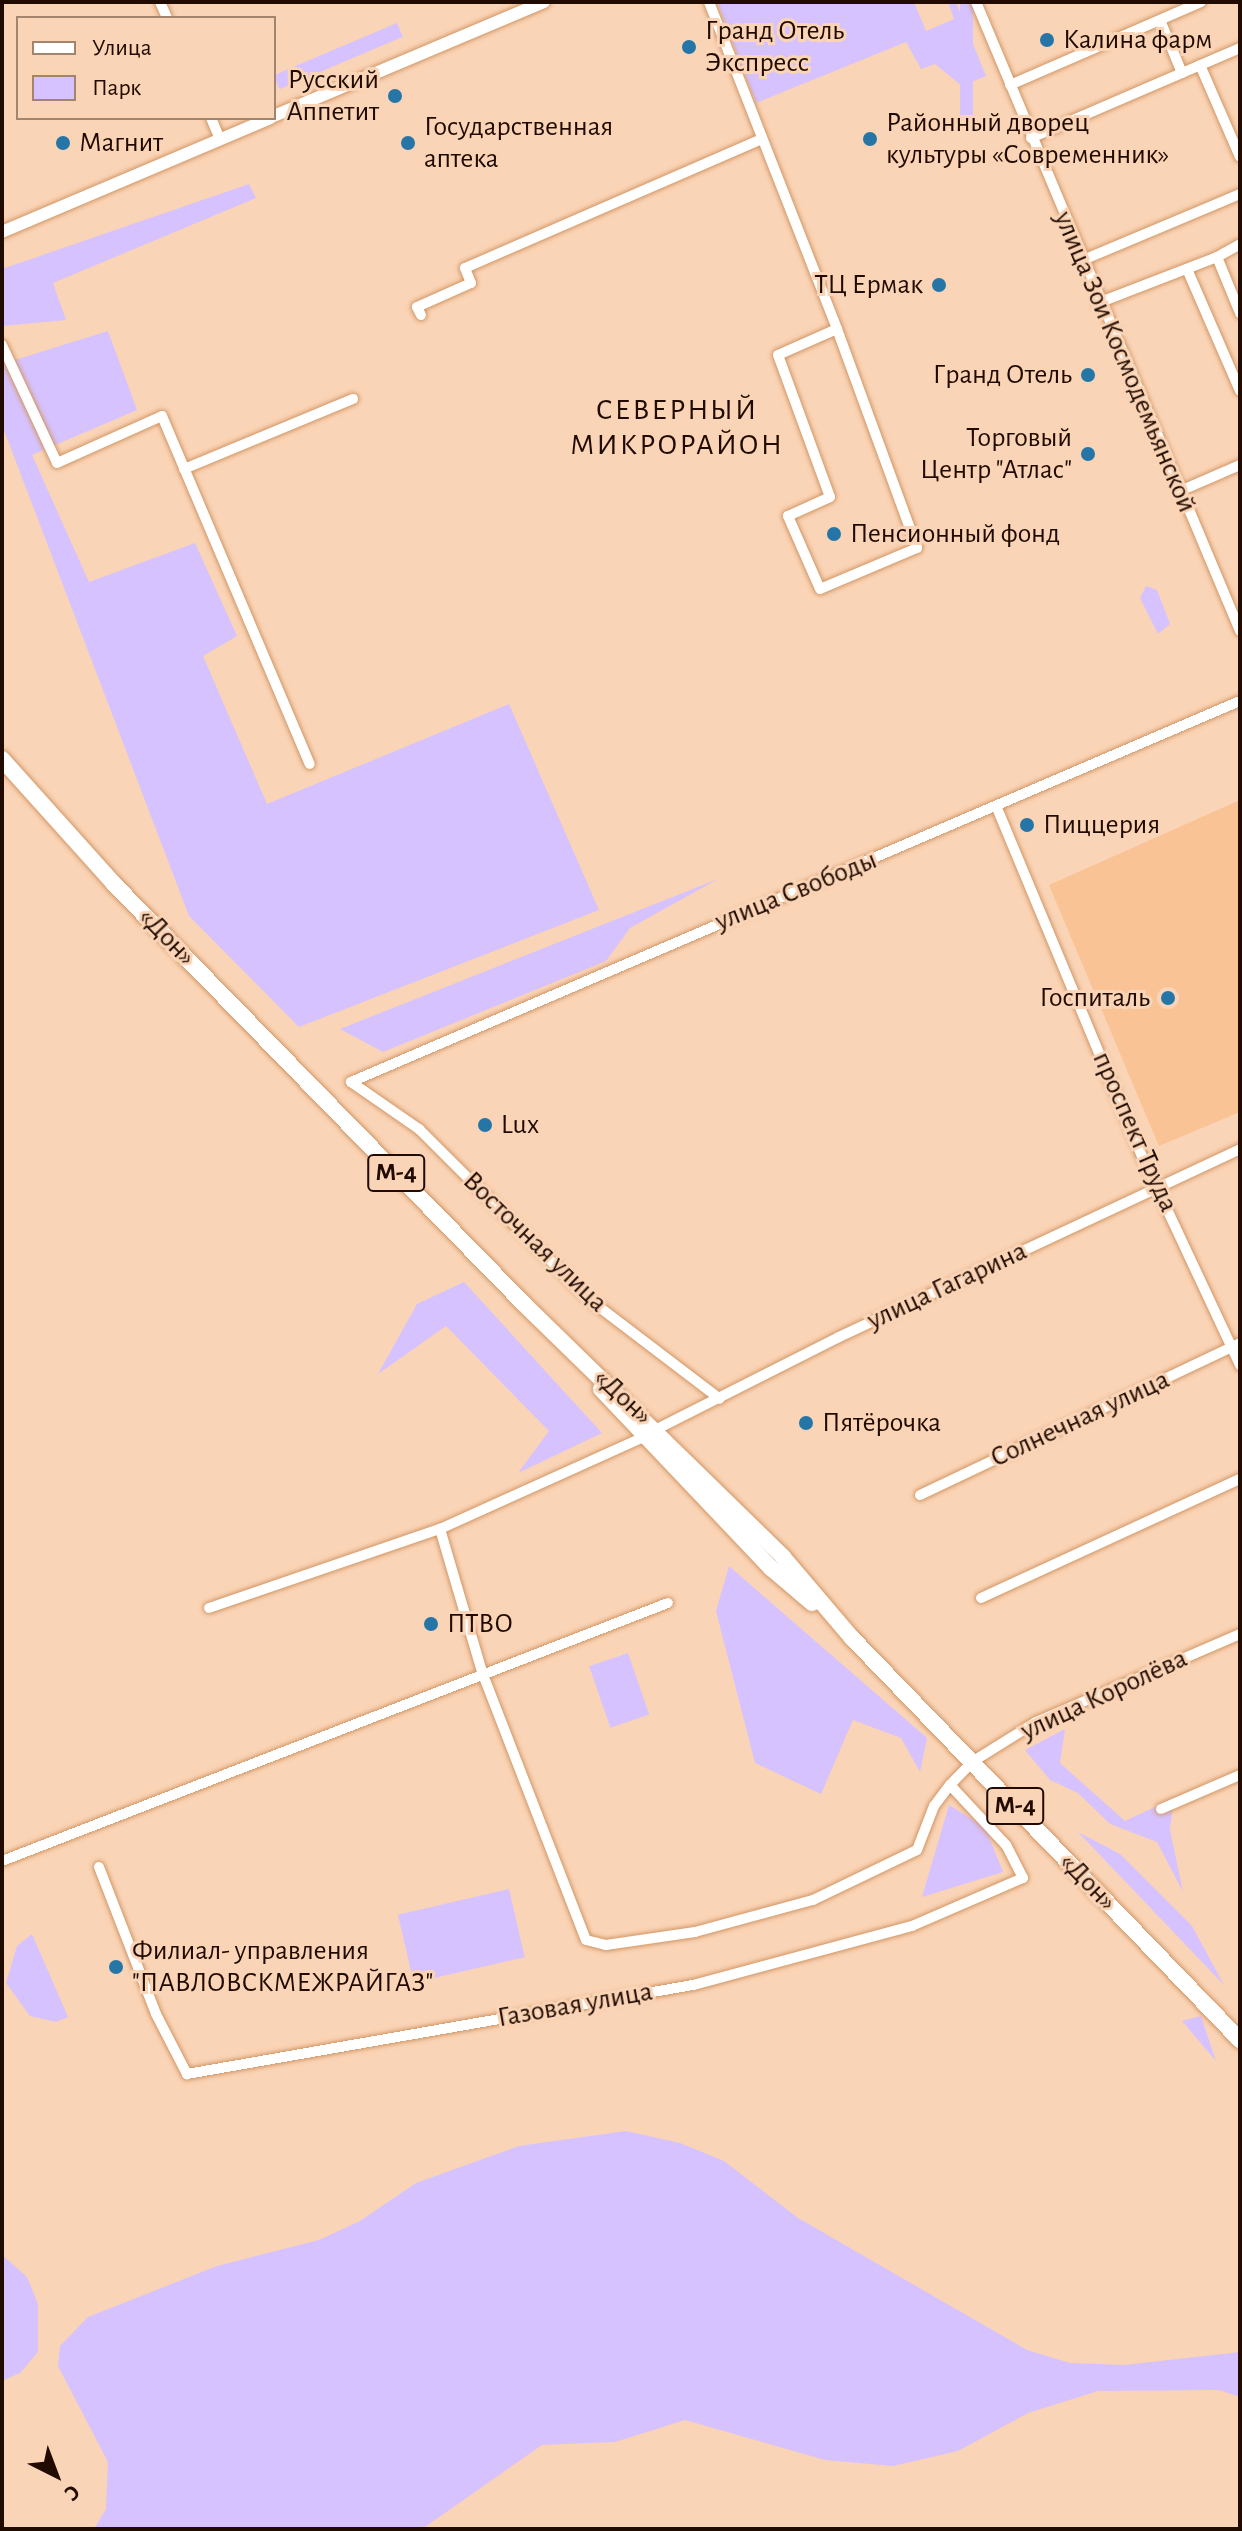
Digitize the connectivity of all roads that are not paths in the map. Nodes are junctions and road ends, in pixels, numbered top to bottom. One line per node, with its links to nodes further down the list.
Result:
1 (544, 2): 10 (street)
2 (709, 2): 15 (street)
3 (976, 2): 9 (street, улица Зои Космодемьянской)
4 (1201, 2): 5 (street)
5 (1160, 20): 8 (street); 9 (street)
6 (1240, 48): 7 (street)
7 (1200, 65): 8 (street); 16 (street)
8 (1182, 73): 13 (street)
9 (1010, 85): 13 (street, улица Зои Космодемьянской)
10 (276, 115)
11 (212, 120): 14 (street)
12 (265, 120): 14 (street)
13 (1031, 138): 21 (street, улица Зои Космодемьянской)
14 (220, 139): 18 (street)
15 (762, 139): 25 (street); 26 (street)
16 (1240, 157)
17 (1240, 194): 21 (street)
18 (2, 232)
19 (1240, 244): 20 (street)
20 (1217, 257): 22 (street); 24 (street)
21 (1083, 260): 23 (street, улица Зои Космодемьянской)
22 (1187, 269): 23 (street); 28 (street)
23 (1098, 303): 32 (street, улица Зои Космодемьянской)
24 (1240, 313)
25 (421, 315)
26 (837, 329): 26 (street)
27 (2, 345): 31 (street)
28 (1240, 391)
29 (353, 399): 31 (street)
30 (1240, 465): 32 (street)
31 (184, 469): 36 (street)
32 (1180, 491): 33 (street, улица Зои Космодемьянской)
33 (1240, 631)
34 (1240, 701): 37 (street, улица Свободы)
35 (2, 759): 44 (main road, «Дон» / М-4)
36 (310, 764)
37 (997, 808): 38 (street, улица Свободы); 40 (street, проспект Труда)
38 (351, 1082): 43 (street, Восточная улица)
39 (1240, 1149): 40 (street, улица Гагарина)
40 (1159, 1189): 41 (street, проспект Труда); 43 (street, улица Гагарина)
41 (1236, 1345): 42 (street, проспект Труда); 46 (street, Солнечная улица)
42 (1240, 1365)
43 (720, 1399): 44 (street, улица Гагарина)
44 (651, 1433): 47 (street, улица Гагарина); 53 (main road, «Дон» / М-4)
45 (1240, 1479): 48 (street)
46 (920, 1495)
47 (440, 1529): 50 (street, улица Гагарина); 52 (street)
48 (981, 1598)
49 (668, 1603): 52 (street)
50 (209, 1608)
51 (1240, 1634): 53 (street, улица Королёва)
52 (482, 1672): 55 (street); 57 (street)
53 (972, 1762): 55 (street); 59 (main road, «Дон» / М-4)
54 (1240, 1775): 56 (street)
55 (950, 1785): 58 (street, Газовая улица)
56 (1161, 1809)
57 (2, 1861)
58 (99, 1867)
59 (1240, 2040)

